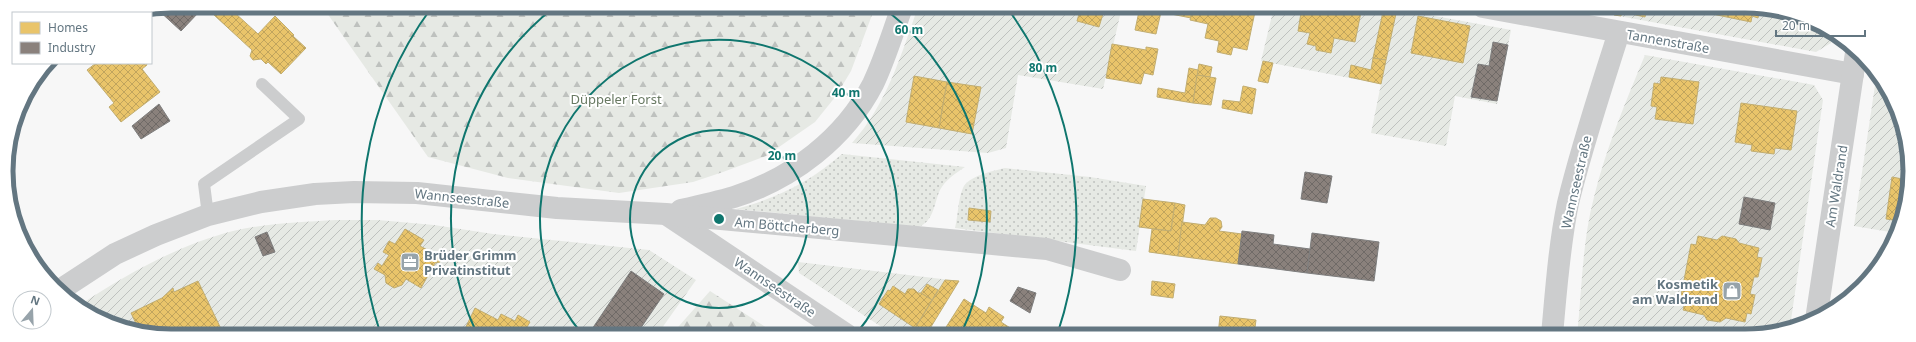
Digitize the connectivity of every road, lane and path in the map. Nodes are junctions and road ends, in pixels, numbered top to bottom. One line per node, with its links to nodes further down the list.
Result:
1 (900, 13): 6 (street, Am Böttcherberg)
2 (1516, 13): 3 (street, Tannenstraße)
3 (1619, 32): 4 (street, Tannenstraße); 12 (street, Wannseestraße)
4 (1855, 64): 10 (street, Am Waldrand)
5 (262, 84): 7 (lane)
6 (666, 214): 7 (street, Wannseestraße); 8 (street, Am Böttcherberg); 11 (street, Wannseestraße)
7 (208, 216): 9 (street, Wannseestraße)
8 (1120, 270)
9 (64, 287)
10 (1817, 312)
11 (838, 329)
12 (1553, 329)

